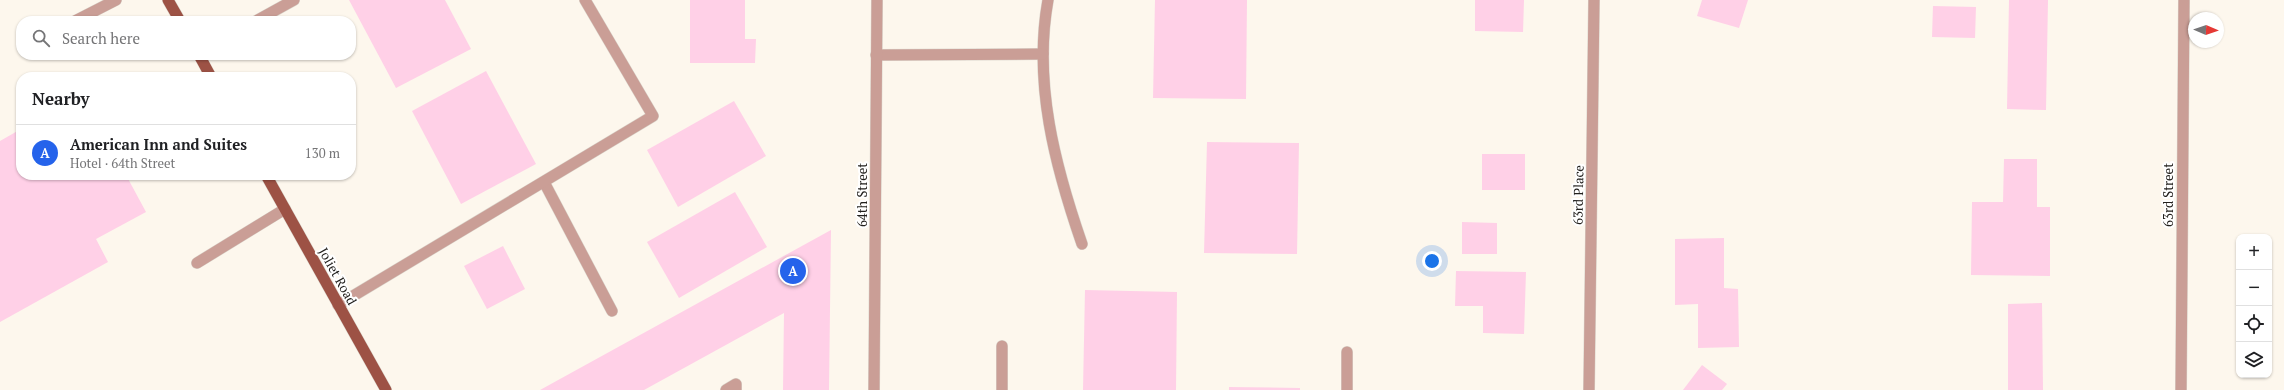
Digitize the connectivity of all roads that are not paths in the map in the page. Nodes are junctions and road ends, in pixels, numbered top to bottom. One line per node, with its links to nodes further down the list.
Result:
1 (116, 0): 9 (street)
2 (168, 0): 10 (main road)
3 (294, 0): 11 (street)
4 (585, 0): 17 (street)
5 (876, 0): 13 (street, 64th Street)
6 (1048, 0): 12 (street)
7 (1594, 0): 31 (street, 63rd Place)
8 (2184, 0): 32 (street, 63rd Street)
9 (85, 16)
10 (177, 16)
11 (265, 16)
12 (1043, 54): 13 (street); 19 (street)
13 (876, 55): 28 (street, 64th Street)
14 (202, 60): 15 (main road)
15 (208, 72)
16 (269, 180): 18 (main road, Joliet Road)
17 (544, 182): 21 (street); 22 (street)
18 (285, 209): 20 (street); 21 (main road, Joliet Road)
19 (1082, 244)
20 (197, 263)
21 (338, 305): 25 (main road, Joliet Road)
22 (612, 312)
23 (1002, 346): 29 (street)
24 (1347, 352): 30 (street)
25 (386, 390)
26 (726, 390): 27 (street)
27 (736, 390)
28 (874, 390)
29 (1002, 390)
30 (1347, 390)
31 (1589, 390)
32 (2181, 390)

